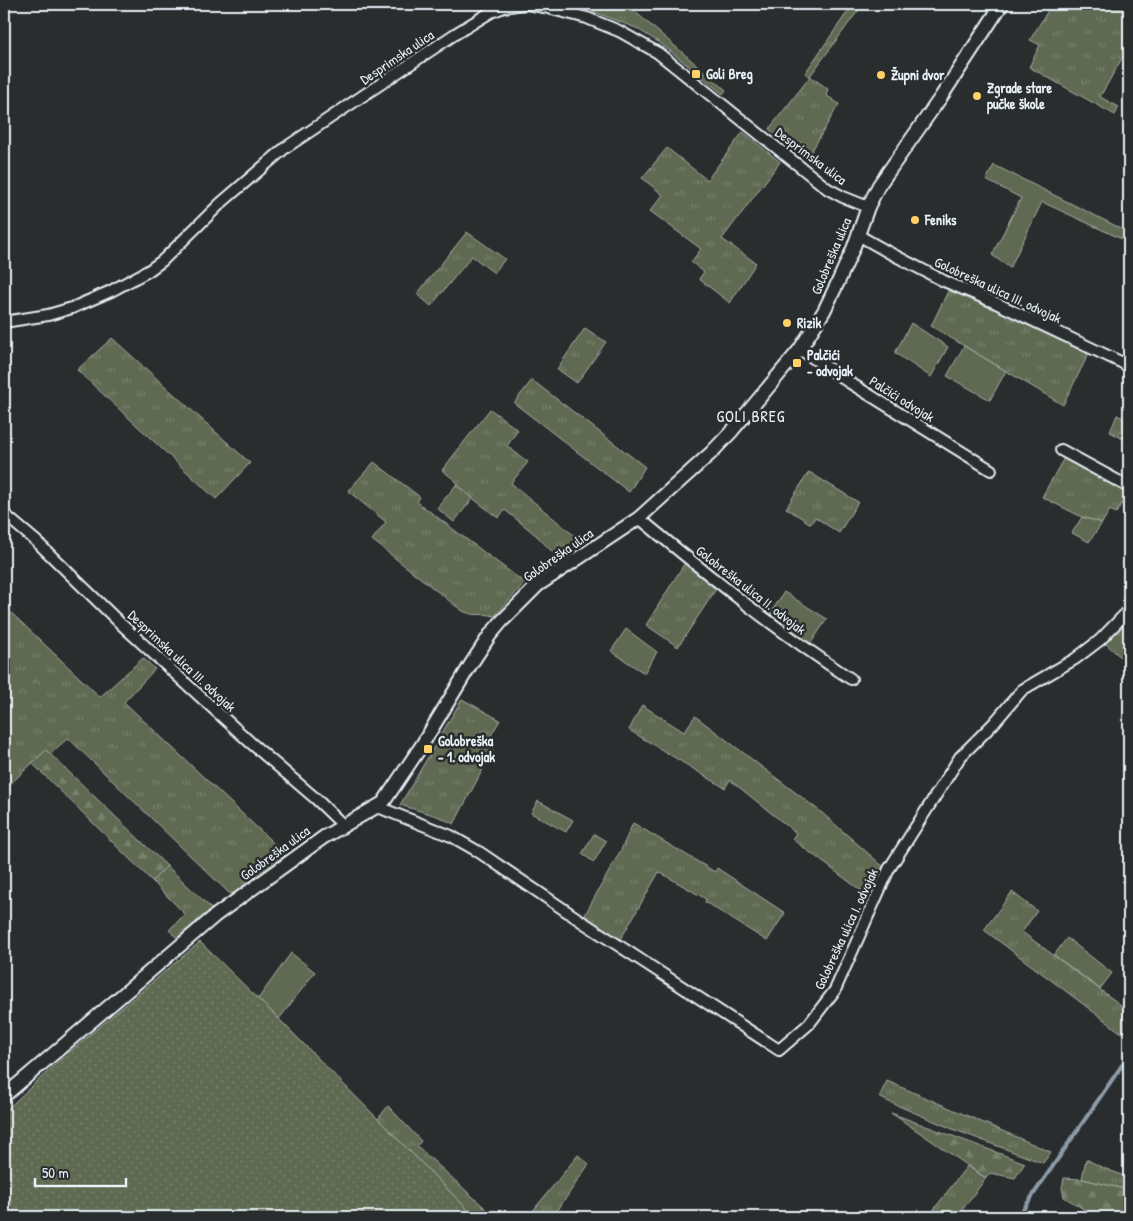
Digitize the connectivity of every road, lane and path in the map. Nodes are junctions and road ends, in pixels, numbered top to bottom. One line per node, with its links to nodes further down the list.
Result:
1 (1002, 4): 4 (street, Golobreška ulica)
2 (503, 5): 3 (street, Desprimska ulica); 6 (street, Desprimska ulica)
3 (566, 8): 4 (street, Desprimska ulica)
4 (868, 207): 5 (street, Golobreška ulica)
5 (858, 234): 7 (street, Golobreška ulica); 8 (street, Golobreška ulica III. odvojak)
6 (4, 322)
7 (800, 349): 10 (street, Palčići odvojak); 13 (street, Golobreška ulica)
8 (1129, 366)
9 (1061, 450): 11 (street)
10 (991, 470)
11 (1129, 487)
12 (4, 514): 17 (street, Desprimska ulica III. odvojak)
13 (639, 518): 15 (street, Golobreška ulica II. odvojak); 16 (street, Golobreška ulica)
14 (1129, 610): 16 (street, Golobreška ulica I. odvojak)
15 (851, 679)
16 (378, 807): 17 (street, Golobreška ulica)
17 (343, 826): 18 (street, Golobreška ulica)
18 (4, 1096)

